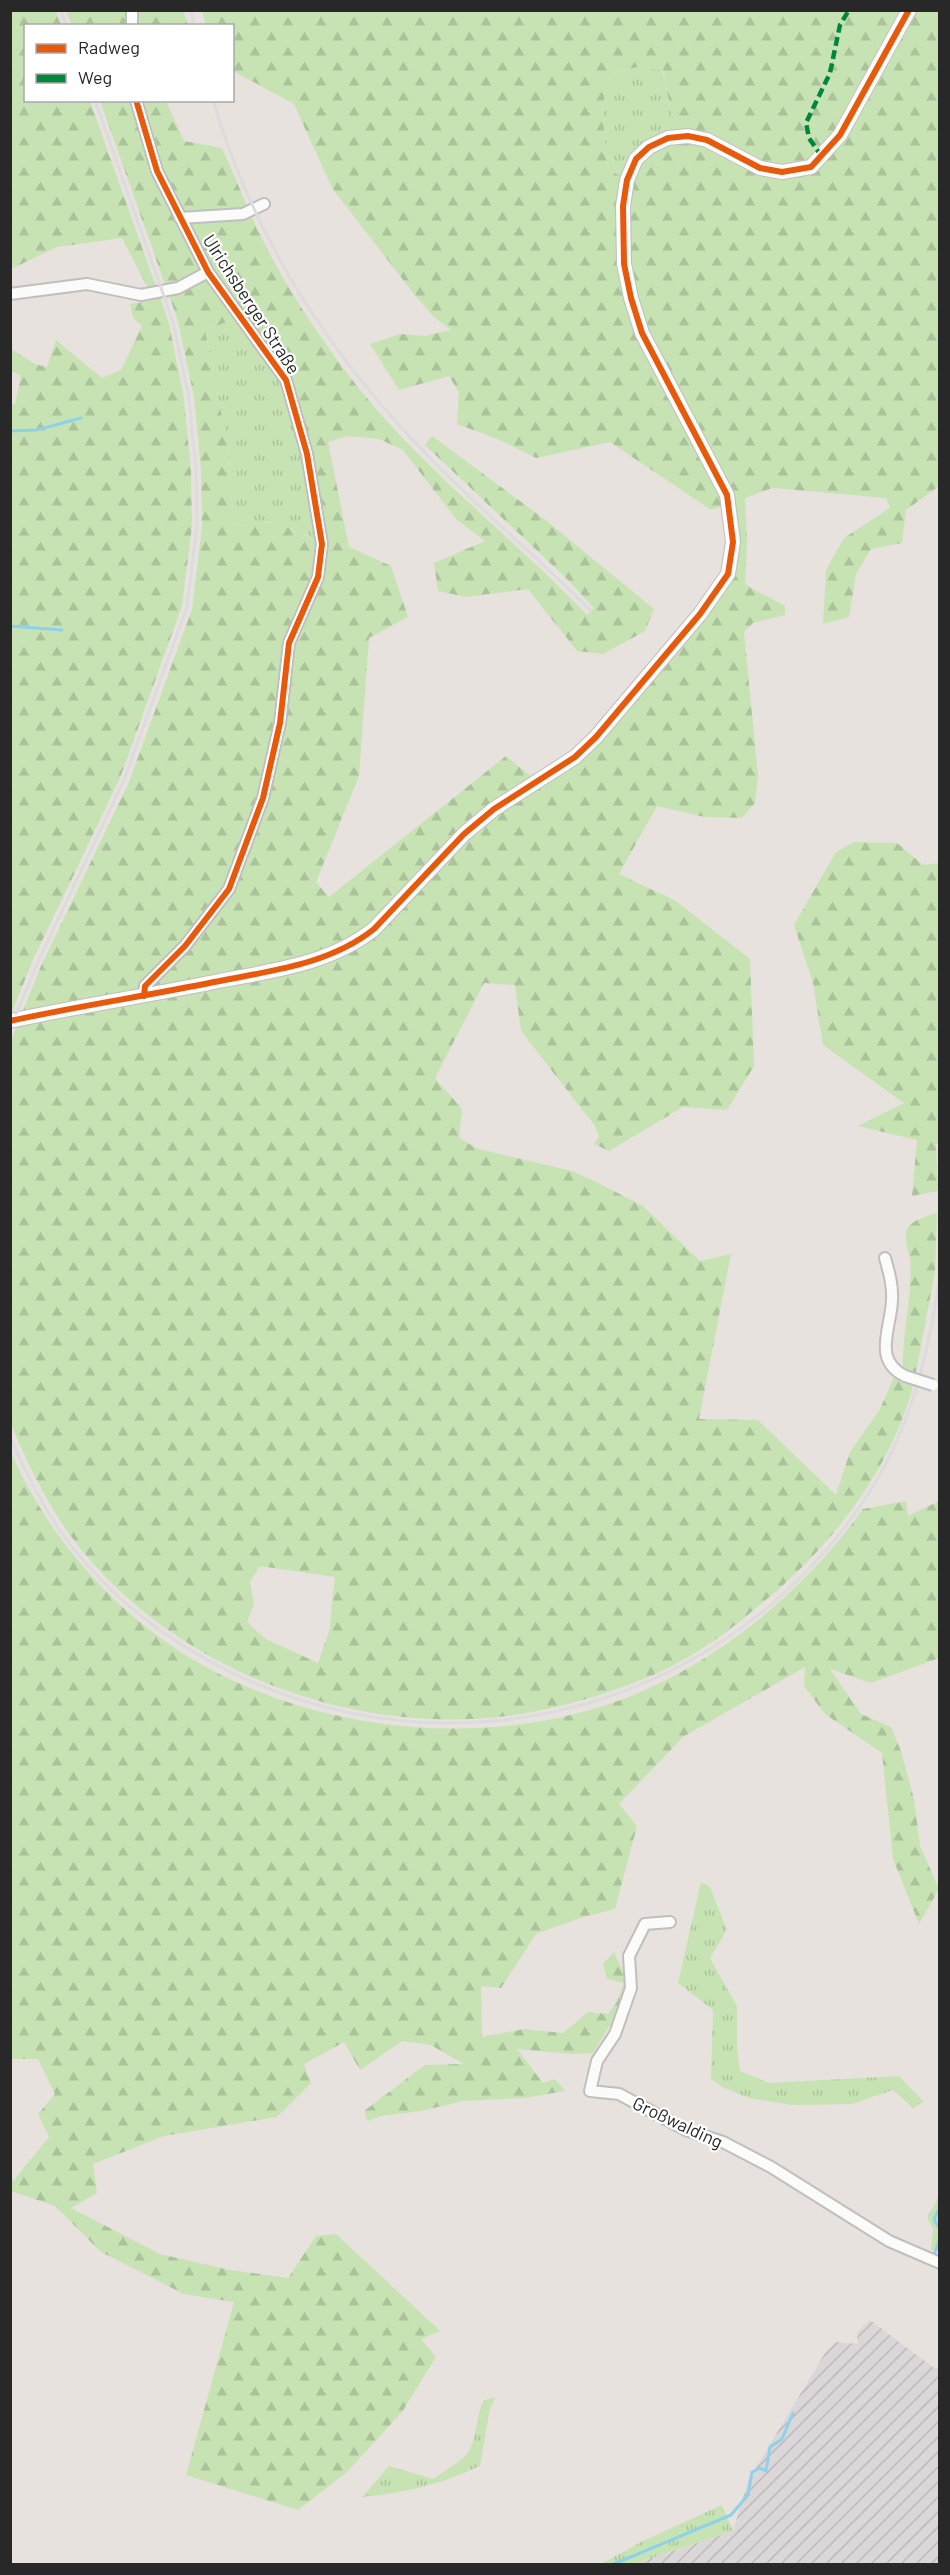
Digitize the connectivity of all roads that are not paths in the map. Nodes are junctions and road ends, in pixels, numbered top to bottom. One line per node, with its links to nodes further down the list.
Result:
1 (909, 10): 7 (street)
2 (137, 102): 4 (street, Ulrichsberger Straße)
3 (264, 204): 4 (street)
4 (180, 218): 5 (street, Ulrichsberger Straße)
5 (208, 272): 6 (street); 7 (street, Ulrichsberger Straße)
6 (10, 294)
7 (144, 996): 8 (street)
8 (10, 1022)
9 (885, 1258): 10 (street, bridge)
10 (936, 1387)
11 (670, 1922): 12 (street, Großwalding)
12 (939, 2263)

